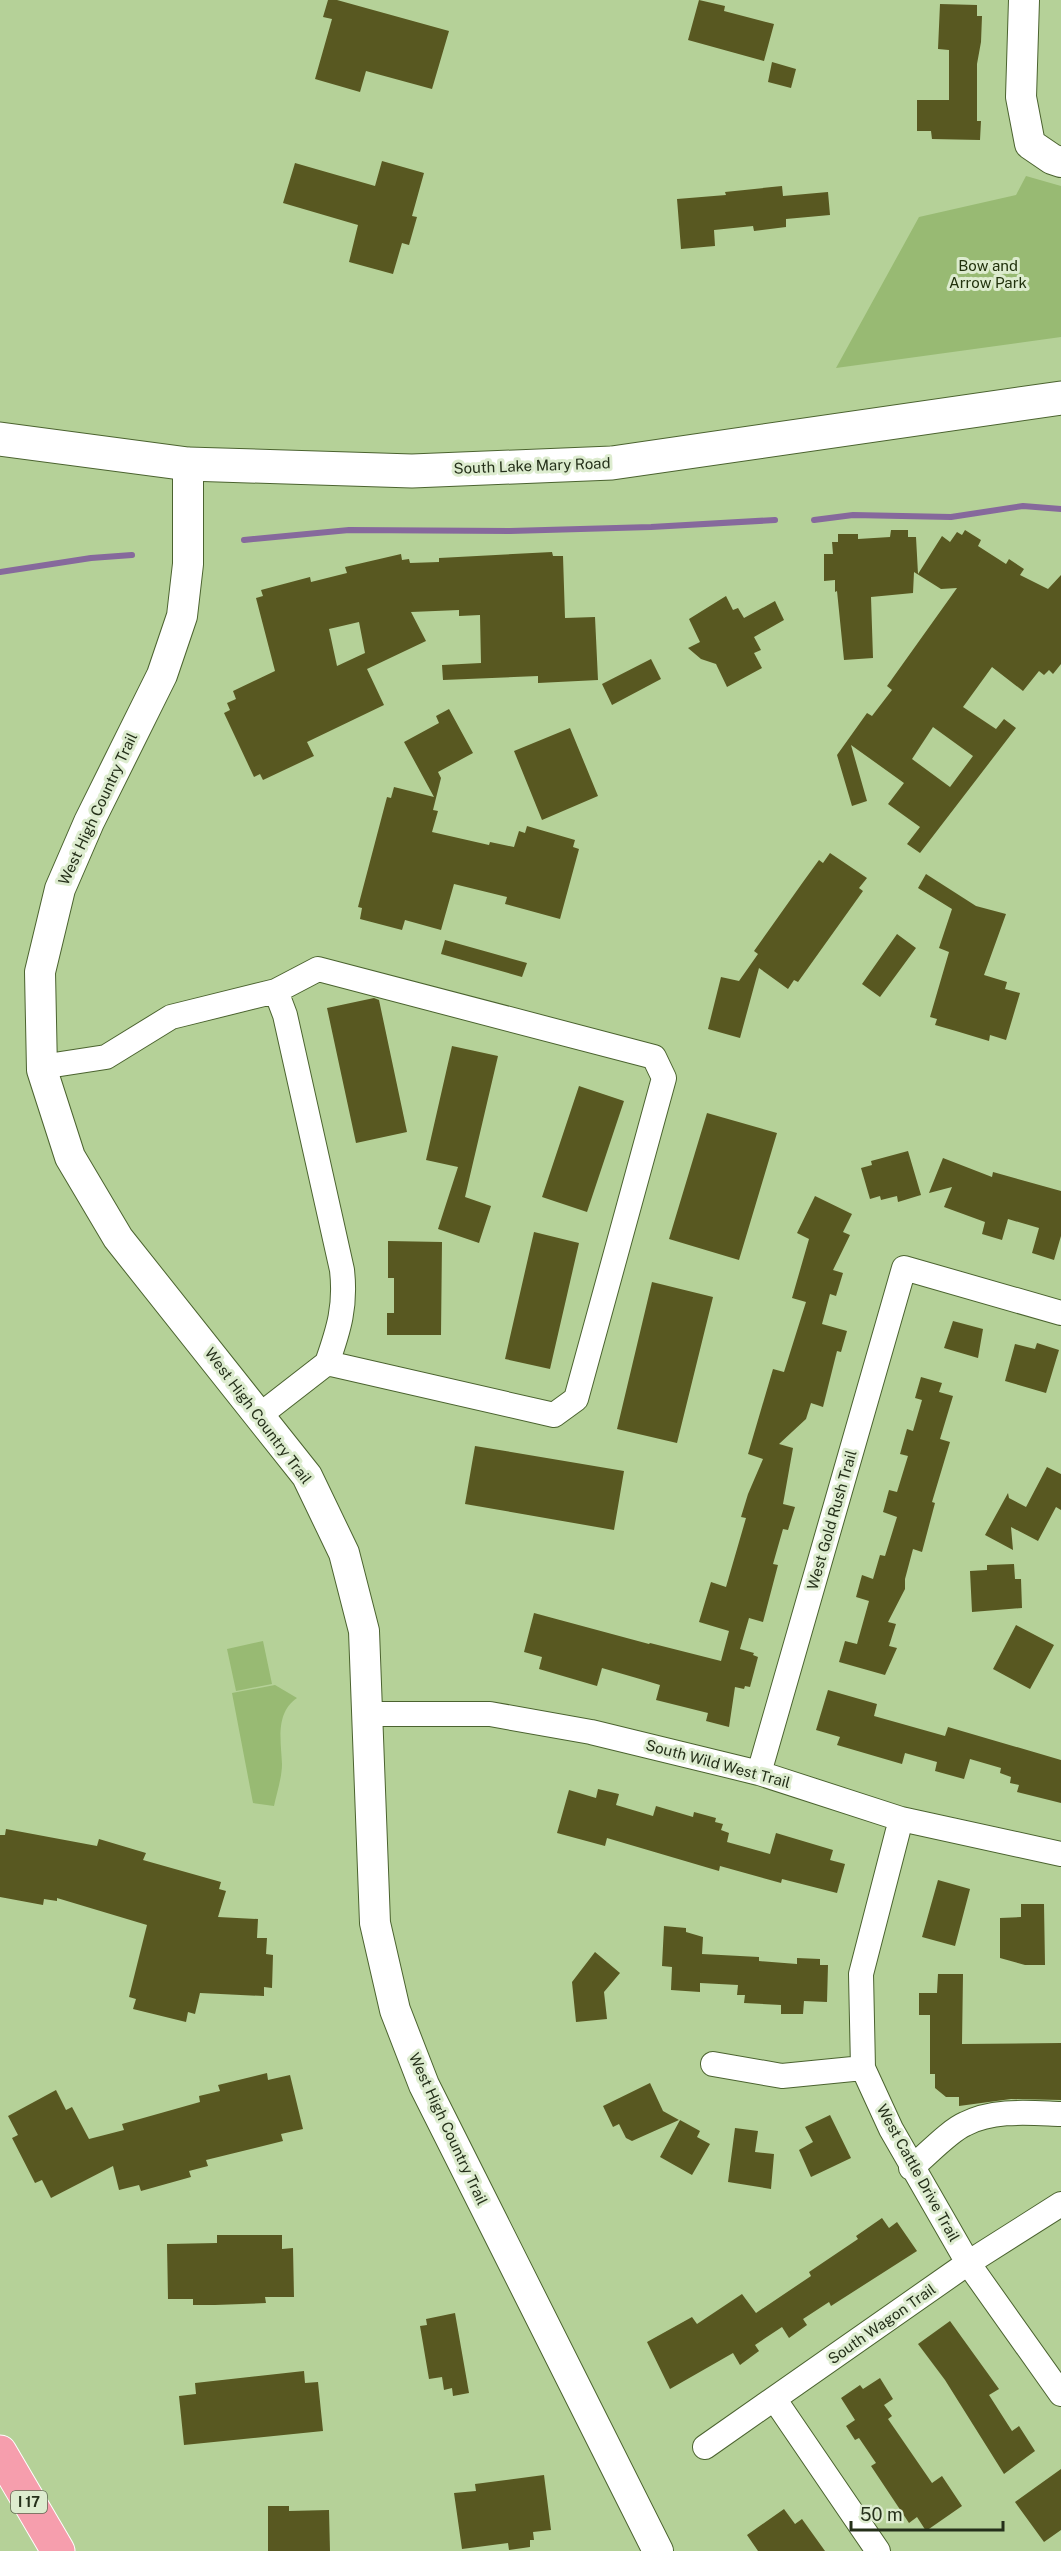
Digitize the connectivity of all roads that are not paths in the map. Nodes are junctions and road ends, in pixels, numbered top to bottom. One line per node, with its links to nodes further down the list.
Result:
1 (1024, 0): 2 (street)
2 (1061, 162)
3 (1061, 398): 5 (main road, South Lake Mary Road)
4 (0, 439): 5 (main road, South Lake Mary Road)
5 (188, 464): 7 (street, West High Country Trail)
6 (276, 991): 7 (street); 9 (street); 9 (street)
7 (42, 1067): 10 (street, West High Country Trail)
8 (1061, 1313): 12 (street, West Gold Rush Trail)
9 (327, 1364): 10 (street)
10 (260, 1415): 11 (street, West High Country Trail)
11 (368, 1714): 12 (street, South Wild West Trail); 26 (street, West High Country Trail)
12 (759, 1773): 13 (street, South Wild West Trail)
13 (901, 1820): 14 (street, South Wild West Trail); 16 (street, West Cattle Drive Trail)
14 (1061, 1854)
15 (713, 2064): 16 (street)
16 (862, 2068): 18 (street, West Cattle Drive Trail)
17 (1061, 2114): 18 (street)
18 (911, 2168): 20 (street, West Cattle Drive Trail)
19 (1061, 2204): 20 (street, South Wagon Trail)
20 (968, 2263): 21 (street, West Cattle Drive Trail); 22 (street, South Wagon Trail)
21 (1061, 2394)
22 (775, 2400): 23 (street, South Wagon Trail); 27 (street)
23 (705, 2448)
24 (0, 2452): 25 (highway, I 17)
25 (58, 2551)
26 (658, 2551)
27 (878, 2551)

